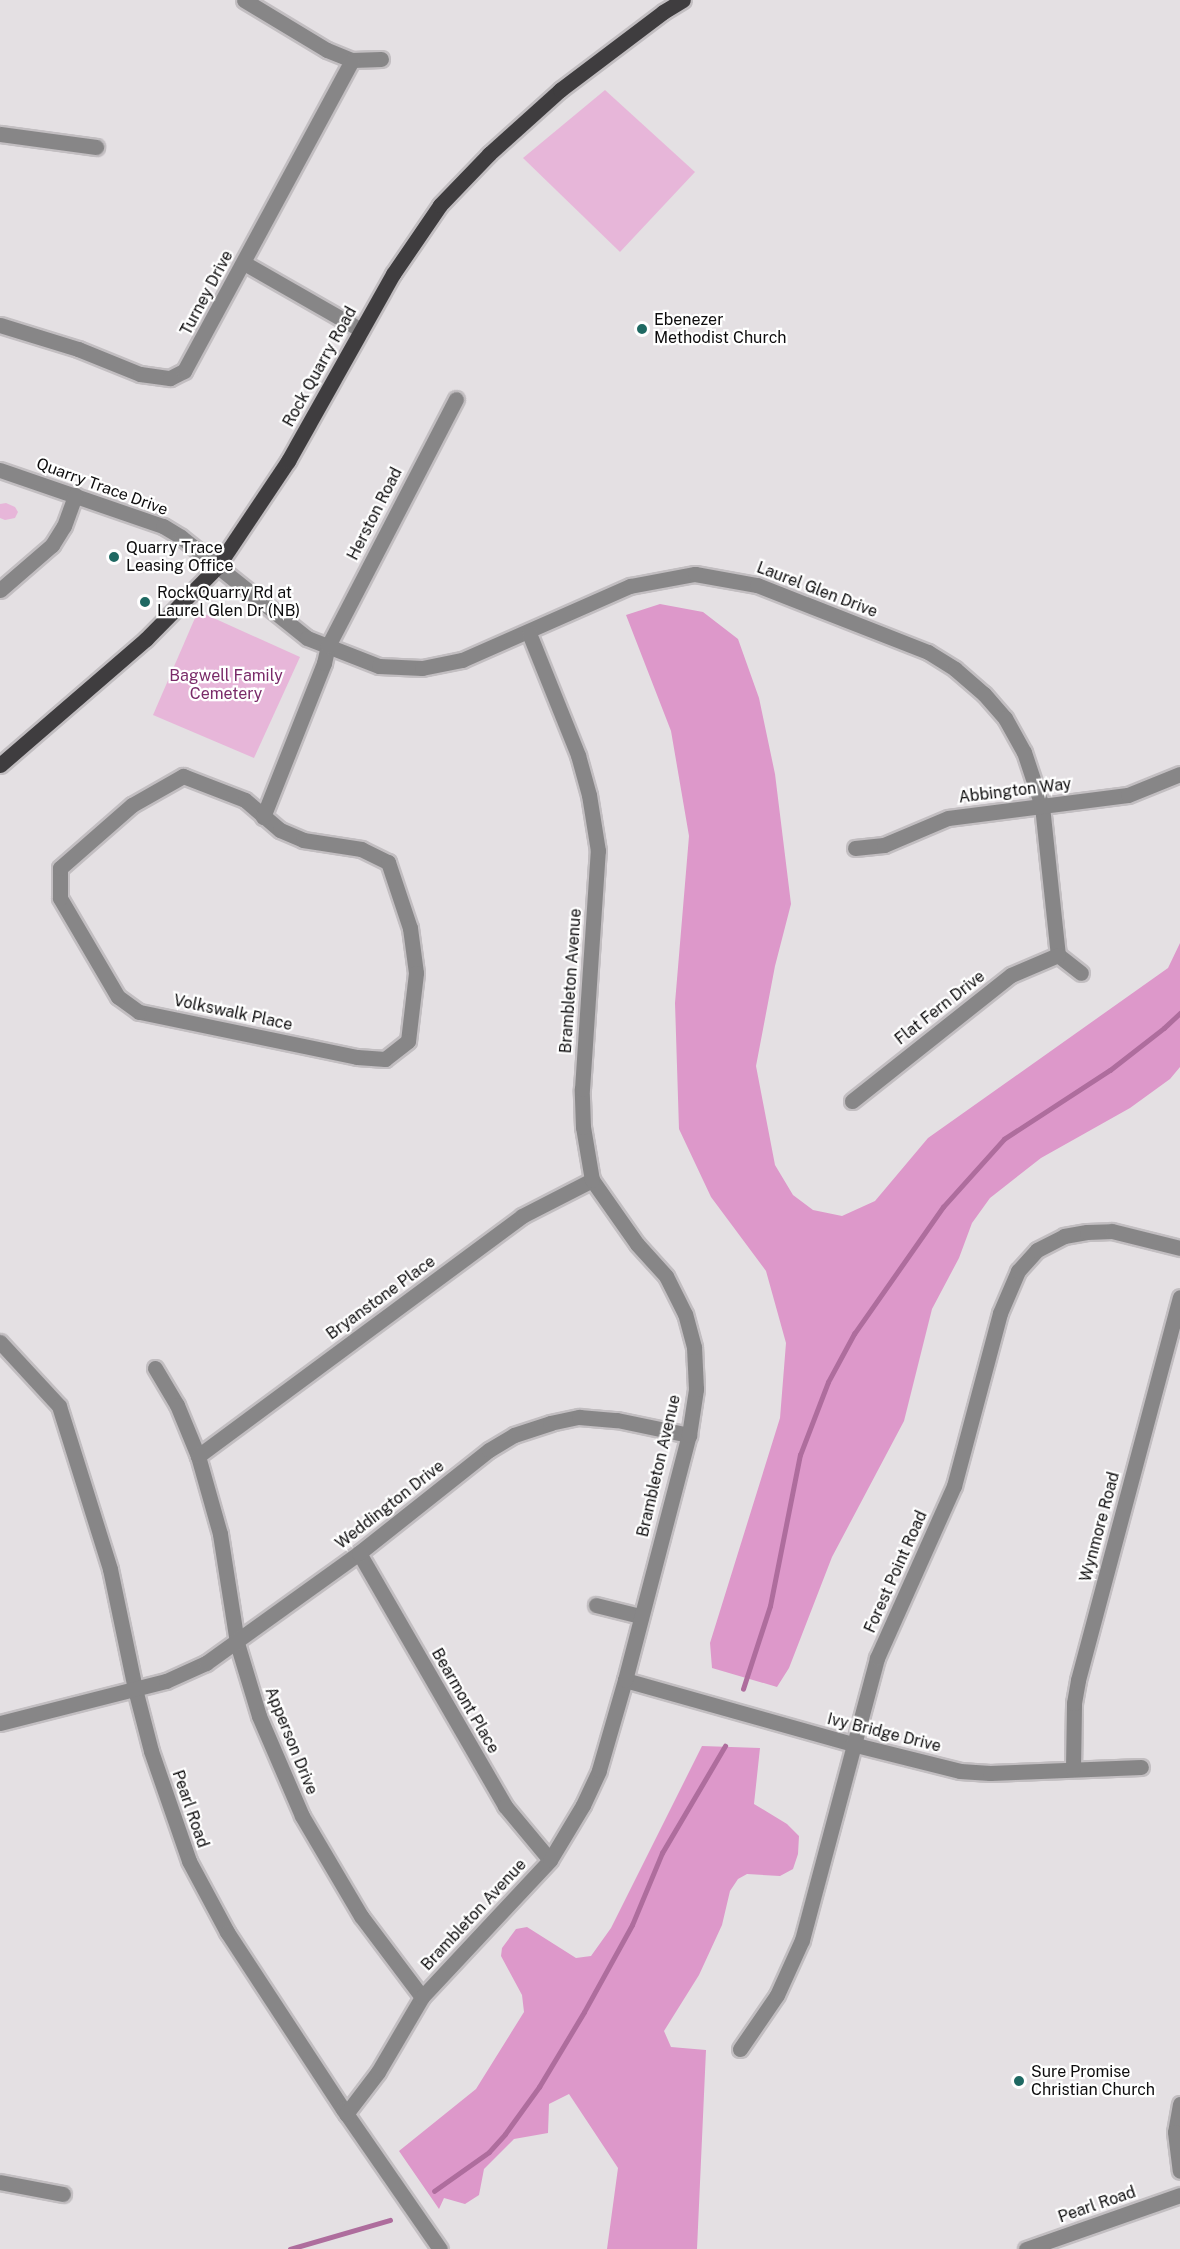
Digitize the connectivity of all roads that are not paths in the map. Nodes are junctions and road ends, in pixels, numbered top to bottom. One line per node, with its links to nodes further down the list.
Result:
1 (243, 0): 3 (street)
2 (683, 0): 10 (main road, Rock Quarry Road)
3 (270, 7): 5 (street)
4 (381, 59): 5 (street)
5 (352, 60): 8 (street, Turney Drive)
6 (0, 134): 7 (street)
7 (96, 147)
8 (243, 264): 9 (street, Turney Drive); 10 (street)
9 (0, 326)
10 (361, 330): 14 (main road, Rock Quarry Road)
11 (456, 399): 17 (street, Herston Road)
12 (0, 470): 13 (street, Quarry Trace Drive)
13 (75, 495): 14 (street, Quarry Trace Drive); 15 (street)
14 (217, 567): 17 (street, Laurel Glen Drive); 18 (main road, Rock Quarry Road)
15 (0, 590)
16 (530, 633): 17 (street, Laurel Glen Drive); 20 (street, Laurel Glen Drive); 26 (street, Brambleton Avenue)
17 (328, 646): 21 (street, Herston Road)
18 (0, 765)
19 (1180, 774): 20 (street, Abbington Way)
20 (1042, 807): 22 (street, Abbington Way); 23 (street, Laurel Glen Drive)
21 (262, 817): 21 (street, Volkswalk Place)
22 (855, 848)
23 (1058, 955): 24 (street); 25 (street, Flat Fern Drive)
24 (1081, 973)
25 (852, 1101)
26 (592, 1180): 31 (street, Brambleton Avenue); 32 (street, Bryanstone Place)
27 (1180, 1248): 40 (street, Forest Point Road)
28 (1180, 1297): 42 (street, Wynmore Road)
29 (0, 1342): 38 (street, Pearl Road)
30 (155, 1368): 32 (street, Apperson Drive)
31 (689, 1436): 33 (street, Weddington Drive); 35 (street, Brambleton Avenue)
32 (198, 1456): 36 (street, Apperson Drive)
33 (359, 1553): 36 (street, Weddington Drive); 43 (street, Bearmont Place)
34 (596, 1605): 35 (street)
35 (640, 1616): 37 (street, Brambleton Avenue)
36 (237, 1643): 38 (street, Weddington Drive); 44 (street, Apperson Drive)
37 (625, 1680): 40 (street, Ivy Bridge Drive); 43 (street, Brambleton Avenue)
38 (135, 1689): 39 (street, Weddington Drive); 47 (street, Pearl Road)
39 (0, 1723)
40 (852, 1744): 42 (street, Ivy Bridge Drive); 45 (street, Forest Point Road)
41 (1141, 1767): 42 (street, Ivy Bridge Drive)
42 (1072, 1769)
43 (550, 1860): 44 (street, Brambleton Avenue)
44 (422, 1998): 47 (street, Brambleton Avenue)
45 (740, 2049)
46 (1180, 2104): 48 (street)
47 (346, 2114): 52 (street, Pearl Road)
48 (1180, 2171)
49 (0, 2182): 50 (street)
50 (63, 2194)
51 (1180, 2195): 53 (street, Pearl Road)
52 (440, 2249)
53 (1026, 2249)

